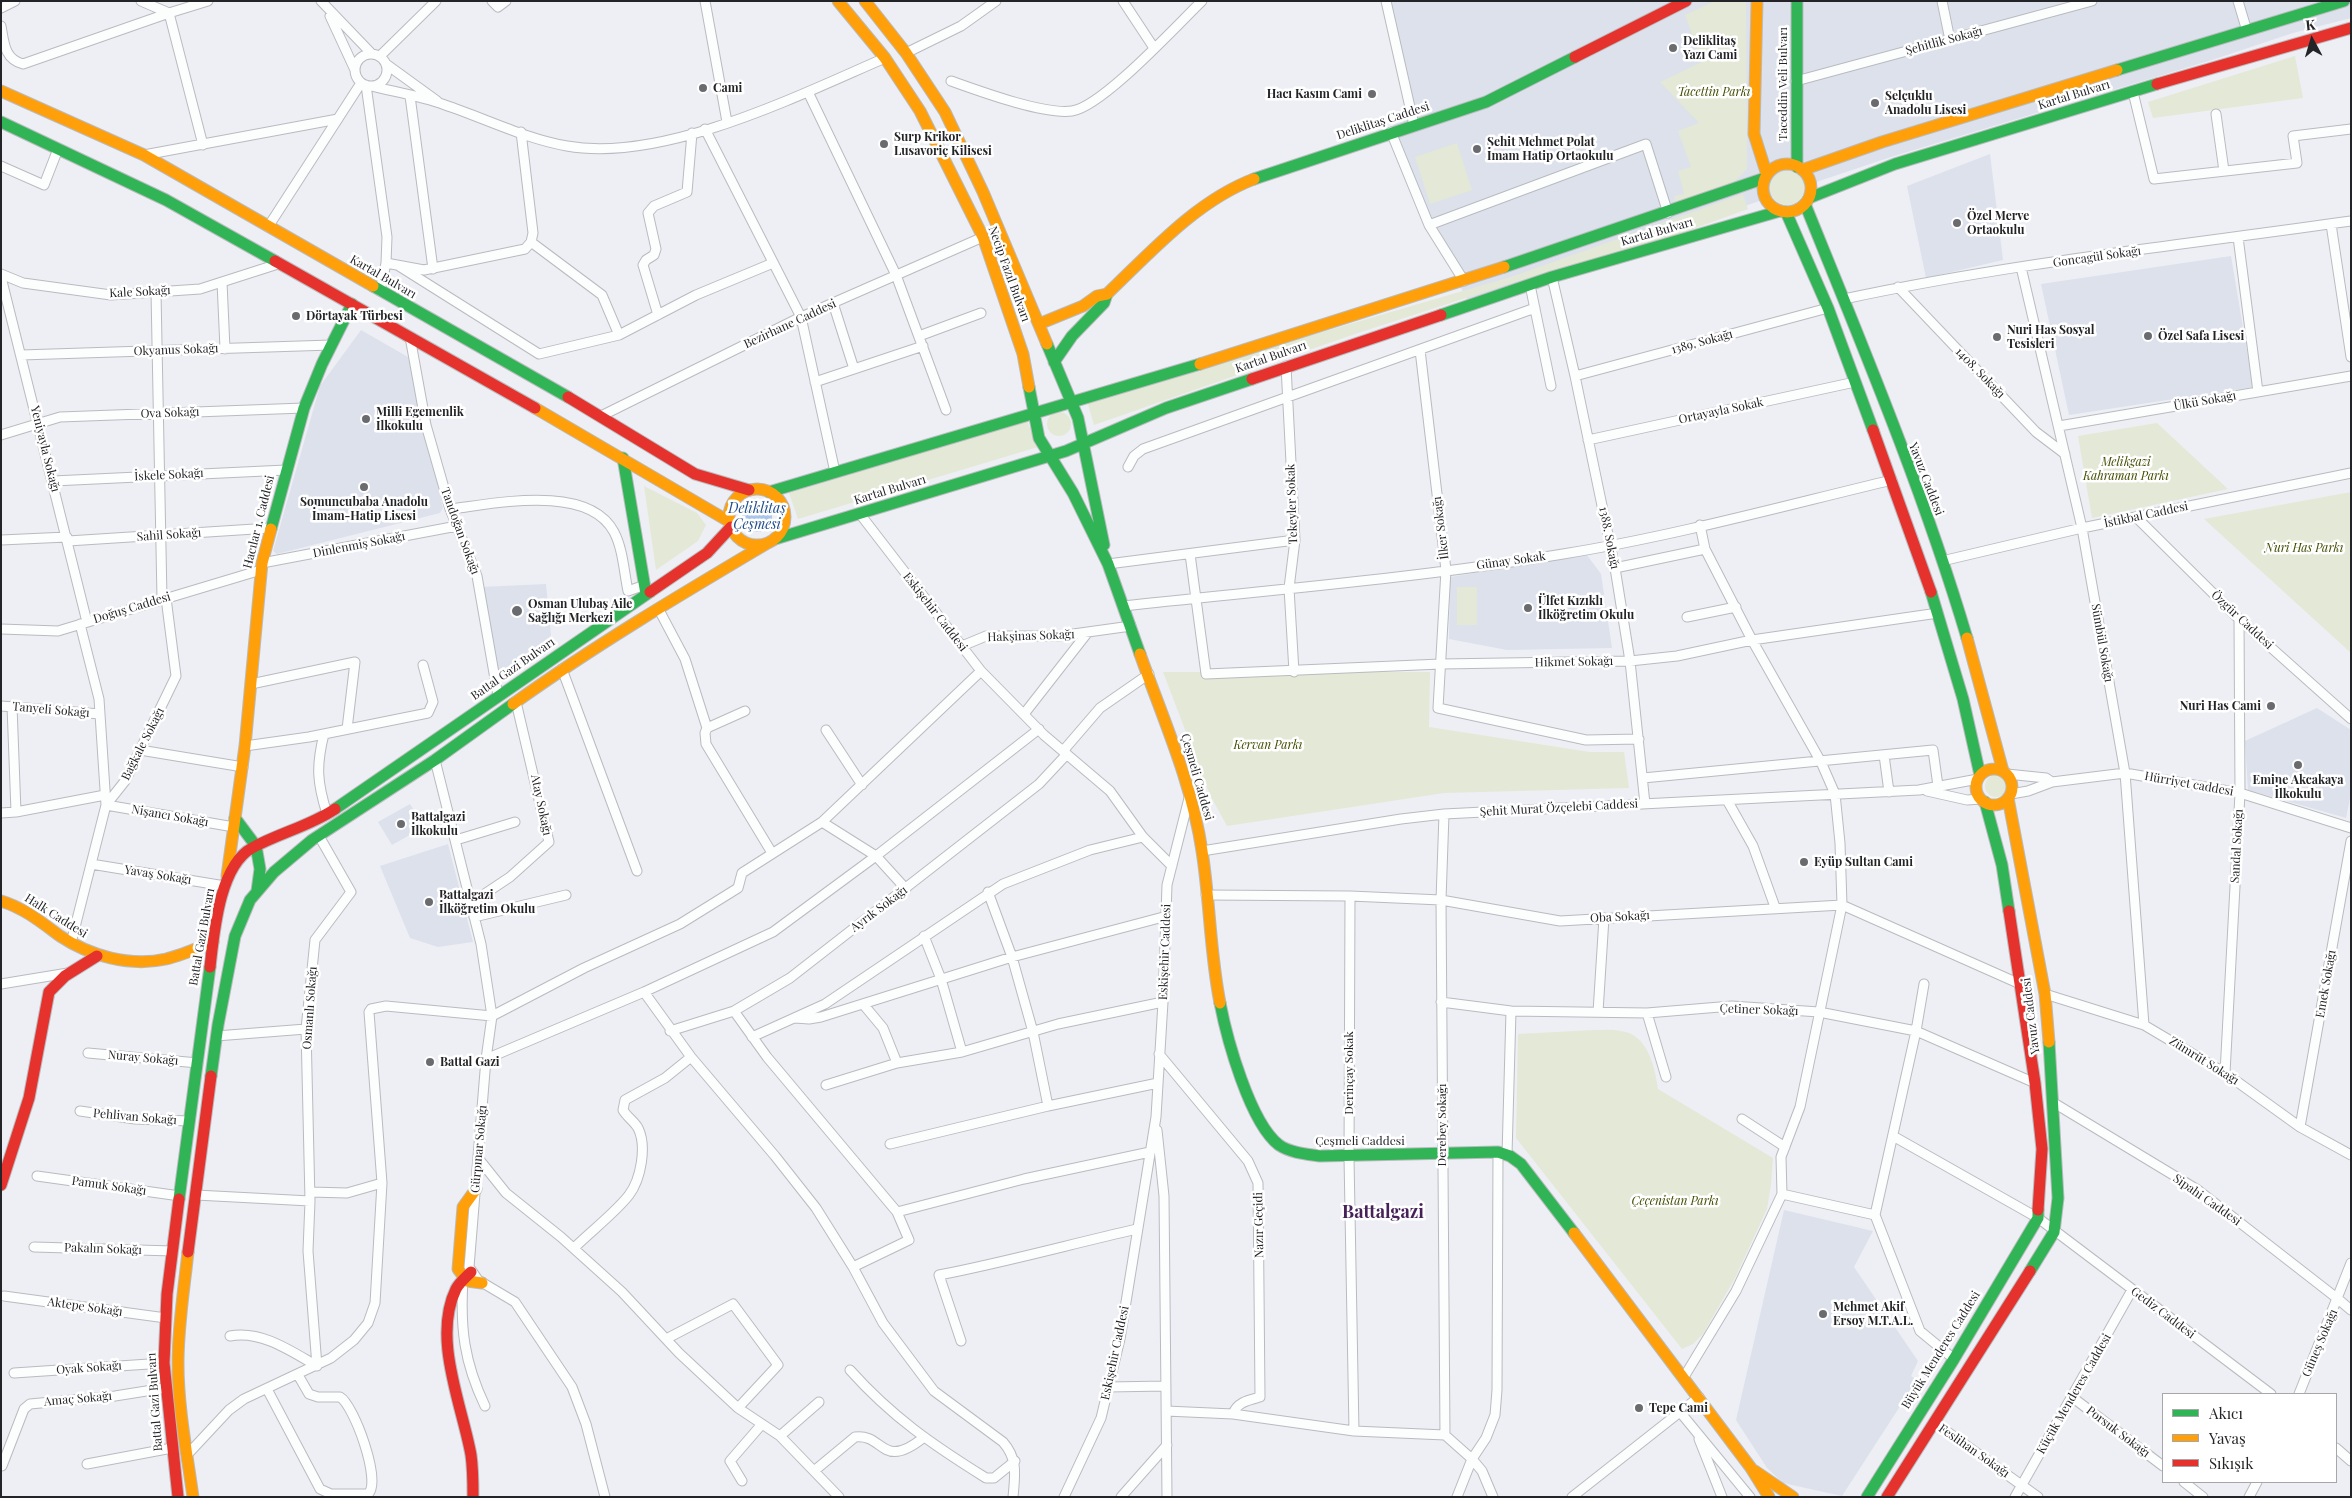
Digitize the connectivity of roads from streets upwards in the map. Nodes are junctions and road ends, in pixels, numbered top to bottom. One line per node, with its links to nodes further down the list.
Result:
1 (15, 1): 22 (street)
2 (141, 1): 24 (street)
3 (208, 1): 24 (street)
4 (321, 1): 23 (street)
5 (436, 1): 33 (street)
6 (492, 1): 7 (street)
7 (506, 1)
8 (705, 1): 46 (street)
9 (838, 1): 32 (street, Necip Fazıl Bulvarı)
10 (865, 1): 30 (street, Necip Fazıl Bulvarı)
11 (996, 1): 30 (street)
12 (1124, 1): 29 (street)
13 (1202, 1): 29 (street)
14 (1386, 1): 47 (street)
15 (1686, 1): 47 (street, Deliklitaş Caddesi)
16 (1757, 1): 59 (street)
17 (1797, 1): 36 (street, Taceddin Veli Bulvarı)
18 (1942, 1): 28 (street)
19 (2092, 1): 28 (street, Şehitlik Sokağı)
20 (2238, 1): 27 (street)
21 (2344, 1): 27 (street, Kartal Bulvarı)
22 (1, 8)
23 (327, 9): 31 (street); 34 (street)
24 (169, 13): 25 (street); 53 (street)
25 (1, 26)
26 (2351, 28): 40 (street, Kartal Bulvarı)
27 (2247, 31): 57 (street, Kartal Bulvarı)
28 (1950, 40): 36 (street, Şehitlik Sokağı)
29 (1154, 48): 35 (street)
30 (906, 52): 94 (street, Necip Fazıl Bulvarı)
31 (370, 53): 33 (street); 34 (street)
32 (885, 58): 39 (street); 67 (street, Necip Fazıl Bulvarı)
33 (383, 60): 37 (street); 42 (street)
34 (355, 70): 37 (street)
35 (951, 81)
36 (1796, 81): 57 (street, Taceddin Veli Bulvarı)
37 (366, 84): 41 (street); 44 (street); 70 (street)
38 (1, 91): 55 (street, Kartal Bulvarı)
39 (808, 92): 46 (street); 77 (street)
40 (2133, 92): 58 (street); 60 (street, Kartal Bulvarı)
41 (410, 96): 42 (street); 75 (street)
42 (442, 104): 50 (street)
43 (2216, 114): 58 (street)
44 (338, 120): 53 (street); 66 (street)
45 (1, 122): 54 (street)
46 (727, 122): 49 (street)
47 (1414, 125): 51 (street, Deliklitaş Caddesi)
48 (2351, 129): 58 (street)
49 (705, 130): 52 (street); 71 (street)
50 (521, 132): 52 (street); 69 (street)
51 (1391, 132): 65 (street); 85 (street, Deliklitaş Caddesi)
52 (692, 133): 92 (street)
53 (203, 144): 55 (street)
54 (58, 150): 56 (street); 72 (street)
55 (144, 155): 66 (street, Kartal Bulvarı)
56 (1, 166)
57 (1800, 168): 59 (street); 60 (street)
58 (2224, 171)
59 (1766, 177): 61 (street); 62 (street, Kartal Bulvarı)
60 (1807, 201): 61 (street); 86 (street, Yavuz Caddesi)
61 (1783, 212): 78 (street, Kartal Bulvarı); 90 (street)
62 (1668, 213): 65 (street); 79 (street, Kartal Bulvarı)
63 (2351, 221): 64 (street, Goncagül Sokağı)
64 (2331, 224): 68 (street, Goncagül Sokağı); 104 (street)
65 (1429, 225): 79 (street)
66 (268, 227): 83 (street, Kartal Bulvarı)
67 (982, 237): 77 (street, Bezirhane Caddesi); 119 (street, Necip Fazıl Bulvarı)
68 (2238, 237): 74 (street, Goncagül Sokağı); 113 (street)
69 (530, 242): 75 (street); 95 (street)
70 (386, 262): 73 (street); 83 (street)
71 (773, 263): 92 (street); 93 (street)
72 (278, 264): 80 (street, Kale Sokağı); 88 (street)
73 (399, 266): 75 (street); 95 (street)
74 (2021, 267): 82 (street, Goncagül Sokağı); 122 (street, Sümbül Sokağı)
75 (433, 269)
76 (1, 275): 84 (street, Kale Sokağı); 103 (street, Yeniyayla Sokağı)
77 (896, 275): 87 (street, Bezirhane Caddesi); 96 (street)
78 (1552, 277): 81 (street, Kartal Bulvarı); 108 (street, 1388. Sokağı)
79 (1464, 281): 115 (street, Kartal Bulvarı)
80 (222, 282): 84 (street, Kale Sokağı); 100 (street)
81 (1530, 285): 89 (street); 106 (street, Kartal Bulvarı)
82 (1898, 287): 86 (street, Goncagül Sokağı); 126 (street, 1408. Sokağı)
83 (380, 291): 120 (street, Kartal Bulvarı)
84 (156, 292): 102 (street, Bağkale Sokağı)
85 (1107, 294): 94 (street, Deliklitaş Caddesi); 105 (street, Deliklitaş Caddesi)
86 (1844, 299): 154 (street, Yavuz Caddesi)
87 (832, 303): 93 (street, Bezirhane Caddesi); 107 (street)
88 (352, 304): 97 (street); 98 (street, Hacılar 1. Caddesi)
89 (1535, 308): 101 (street); 112 (street)
90 (1828, 308): 108 (street, 1389. Sokağı); 111 (street)
91 (981, 314): 96 (street)
92 (658, 315): 95 (street)
93 (801, 317): 110 (street); 120 (street, Bezirhane Caddesi)
94 (1039, 324): 105 (street, Necip Fazıl Bulvarı)
95 (619, 335)
96 (919, 336): 99 (street)
97 (410, 337): 128 (street); 138 (street, Tandoğan Sokağı)
98 (331, 345): 100 (street, Okyanus Sokağı); 116 (street, Hacılar 1. Caddesi)
99 (923, 346): 107 (street); 117 (street)
100 (225, 348): 102 (street, Okyanus Sokağı)
101 (1420, 350): 114 (street); 158 (street, İlker Sokağı)
102 (158, 351): 103 (street, Okyanus Sokağı); 118 (street, Bağkale Sokağı)
103 (21, 355): 121 (street, Yeniyayla Sokağı)
104 (2351, 357)
105 (1054, 362): 115 (street, Necip Fazıl Bulvarı)
106 (1286, 366): 114 (street, Tekeyler Sokak); 125 (street, Kartal Bulvarı)
107 (854, 369): 110 (street)
108 (1576, 376): 124 (street, 1388. Sokağı)
109 (2351, 376): 113 (street, Ülkü Sokağı)
110 (815, 382): 131 (street)
111 (1855, 382): 124 (street, Ortayayla Sokak); 134 (street)
112 (1551, 386)
113 (2258, 392): 122 (street, Ülkü Sokağı)
114 (1288, 398): 129 (street); 149 (street, Tekeyler Sokak)
115 (1070, 402): 119 (street, Kartal Bulvarı); 125 (street, Necip Fazıl Bulvarı)
116 (304, 408): 118 (street, Ova Sokağı); 130 (street, Hacılar 1. Caddesi)
117 (946, 410)
118 (159, 413): 121 (street, Ova Sokağı); 133 (street, Bağkale Sokağı)
119 (1033, 414): 127 (street, Necip Fazıl Bulvarı); 131 (street, Kartal Bulvarı)
120 (601, 416): 136 (street, Kartal Bulvarı)
121 (38, 425): 123 (street, Ova Sokağı); 135 (street, Yeniyayla Sokağı)
122 (2059, 426): 126 (street, Sümbül Sokağı)
123 (1, 435)
124 (1588, 440): 151 (street, 1388. Sokağı)
125 (1084, 444): 127 (street, Kartal Bulvarı); 155 (street, Çeşmeli Caddesi)
126 (2065, 454): 145 (street, Sümbül Sokağı)
127 (1051, 456): 139 (street, Kartal Bulvarı); 155 (street, Çeşmeli Caddesi)
128 (623, 458): 141 (street); 160 (street)
129 (1128, 467)
130 (286, 470): 133 (street, İskele Sokağı); 144 (street, Hacılar 1. Caddesi)
131 (835, 472): 137 (street, Kartal Bulvarı)
132 (2351, 473): 140 (street, İstikbal Caddesi)
133 (158, 476): 135 (street, İskele Sokağı); 146 (street, Bağkale Sokağı)
134 (1892, 480): 142 (street, Günay Sokak); 166 (street)
135 (52, 481): 147 (street, Yeniyayla Sokağı)
136 (749, 490): 137 (street); 141 (street)
137 (769, 492): 150 (street)
138 (450, 509): 143 (street, Tandoğan Sokağı); 160 (street)
139 (860, 514): 150 (street, Kartal Bulvarı); 174 (street, Eskişehir Caddesi)
140 (2136, 517): 145 (street, İstikbal Caddesi); 168 (street, Özgür Caddesi)
141 (730, 524): 150 (street); 160 (street, Battal Gazi Bulvarı)
142 (1700, 525): 151 (street, Günay Sokak); 152 (street)
143 (457, 526): 156 (street, Dinlenmiş Sokağı); 183 (street, Tandoğan Sokağı)
144 (270, 528): 146 (street, Sahil Sokağı); 156 (street, Hacılar 1. Caddesi)
145 (2082, 528): 154 (street, İstikbal Caddesi); 205 (street, Sümbül Sokağı)
146 (160, 535): 147 (street, Sahil Sokağı); 162 (street, Bağkale Sokağı)
147 (67, 539): 148 (street, Sahil Sokağı); 169 (street, Yeniyayla Sokağı)
148 (1, 540)
149 (1295, 540): 153 (street); 159 (street, Tekeyler Sokak)
150 (770, 542): 165 (street, Battal Gazi Bulvarı)
151 (1611, 545): 157 (street, 1388. Sokağı); 158 (street, Günay Sokak)
152 (1706, 549): 157 (street); 164 (street)
153 (1190, 554): 155 (street); 161 (street)
154 (1942, 561): 204 (street, Yavuz Caddesi)
155 (1108, 564): 163 (street, Çeşmeli Caddesi)
156 (261, 566): 162 (street, Doğuş Caddesi); 182 (street, Hacılar 1. Caddesi)
157 (1615, 568): 175 (street, 1388. Sokağı)
158 (1446, 570): 159 (street, Günay Sokak); 177 (street, İlker Sokağı)
159 (1289, 588): 161 (street, Günay Sokak); 180 (street, Tekeyler Sokak)
160 (645, 590): 183 (street, Battal Gazi Bulvarı)
161 (1197, 598): 163 (street, Günay Sokak); 180 (street, Hikmet Sokağı)
162 (164, 599): 169 (street, Doğuş Caddesi); 198 (street, Bağkale Sokağı)
163 (1123, 606): 170 (street, Çeşmeli Caddesi)
164 (1736, 607): 167 (street); 173 (street)
165 (658, 608): 178 (street, Battal Gazi Bulvarı); 191 (street)
166 (1938, 612): 173 (street, Hikmet Sokağı); 206 (street)
167 (1687, 617)
168 (2239, 618): 190 (street, Özgür Caddesi); 214 (street, Sandal Sokağı)
169 (83, 623): 171 (street, Doğuş Caddesi); 188 (street, Yeniyayla Sokağı)
170 (1131, 626): 172 (street, Hakşinas Sokağı); 181 (street, Çeşmeli Caddesi)
171 (1, 629)
172 (1088, 632): 174 (street, Hakşinas Sokağı); 189 (street)
173 (1752, 640): 175 (street, Hikmet Sokağı); 202 (street)
174 (962, 646): 179 (street, Eskişehir Caddesi)
175 (1630, 661): 177 (street, Hikmet Sokağı); 196 (street, 1388. Sokağı)
176 (423, 664): 192 (street)
177 (1441, 664): 180 (street, Hikmet Sokağı); 196 (street, İlker Sokağı)
178 (562, 669): 184 (street, Battal Gazi Bulvarı); 240 (street)
179 (981, 671): 189 (street, Eskişehir Caddesi); 209 (street)
180 (1294, 672)
181 (1149, 674): 199 (street, Ayrık Sokağı); 213 (street, Çeşmeli Caddesi)
182 (251, 684): 192 (street); 197 (street, Hacılar 1. Caddesi)
183 (498, 696): 224 (street, Battal Gazi Bulvarı)
184 (516, 702): 201 (street, Battal Gazi Bulvarı); 250 (street, Atay Sokağı)
185 (1, 706): 186 (street, Tanyeli Sokağı)
186 (12, 706): 188 (street, Tanyeli Sokağı); 222 (street)
187 (745, 711): 191 (street)
188 (100, 714): 216 (street, Yeniyayla Sokağı)
189 (1024, 714): 193 (street, Eskişehir Caddesi)
190 (2351, 719)
191 (707, 728): 236 (street)
192 (347, 729): 195 (street)
193 (1039, 729): 199 (street, Eskişehir Caddesi); 237 (street)
194 (826, 730): 209 (street)
195 (324, 734): 197 (street); 224 (street)
196 (1639, 739): 207 (street, 1388. Sokağı)
197 (245, 746): 203 (street, Hacılar 1. Caddesi)
198 (140, 750): 203 (street); 221 (street, Bağkale Sokağı)
199 (1065, 753): 231 (street, Eskişehir Caddesi); 242 (street, Ayrık Sokağı)
200 (1884, 755): 202 (street); 210 (street); 212 (street)
201 (435, 760): 230 (street, Battal Gazi Bulvarı); 232 (street, Gürpınar Sokağı)
202 (1821, 762): 207 (street); 215 (street)
203 (243, 767): 228 (street, Hacılar 1. Caddesi)
204 (2005, 773): 206 (street); 208 (street, Hürriyet caddesi); 217 (street)
205 (2125, 773): 208 (street, Hürriyet caddesi); 214 (street, Hürriyet caddesi); 279 (street, Sümbül Sokağı)
206 (1979, 777): 210 (street, Şehit Murat Özçelebi Caddesi); 219 (street)
207 (1643, 778): 220 (street, 1388. Sokağı)
208 (2052, 782): 217 (street, Hürriyet caddesi)
209 (862, 785): 227 (street)
210 (1938, 786): 211 (street, Şehit Murat Özçelebi Caddesi)
211 (1919, 790): 212 (street, Şehit Murat Özçelebi Caddesi); 219 (street, Şehit Murat Özçelebi Caddesi)
212 (1889, 792): 215 (street, Şehit Murat Özçelebi Caddesi)
213 (1190, 793): 235 (street, Çeşmeli Caddesi); 239 (street)
214 (2240, 793): 229 (street, Hürriyet caddesi); 293 (street, Sandal Sokağı)
215 (1835, 794): 218 (street, Şehit Murat Özçelebi Caddesi); 251 (street)
216 (105, 795): 221 (street, Yeniyayla Sokağı); 222 (street)
217 (2009, 796): 219 (street); 268 (street, Yavuz Caddesi)
218 (1727, 800): 220 (street, Şehit Murat Özçelebi Caddesi); 252 (street)
219 (1983, 801): 266 (street, Yavuz Caddesi)
220 (1645, 804): 225 (street, Şehit Murat Özçelebi Caddesi)
221 (106, 805): 228 (street, Nişancı Sokağı); 238 (street, Bağkale Sokağı)
222 (16, 812): 223 (street)
223 (1, 813)
224 (327, 814): 234 (street, Battal Gazi Bulvarı)
225 (1444, 814): 235 (street, Şehit Murat Özçelebi Caddesi); 248 (street, Derebey Sokağı)
226 (515, 822): 232 (street)
227 (822, 822): 236 (street); 237 (street)
228 (234, 823): 234 (street); 241 (street, Hacılar 1. Caddesi)
229 (2351, 828)
230 (319, 836): 243 (street, Battal Gazi Bulvarı); 280 (street, Osmanlı Sokağı)
231 (1143, 837): 239 (street, Eskişehir Caddesi); 244 (street)
232 (456, 840): 250 (street, Gürpınar Sokağı)
233 (2351, 841): 304 (street, Emek Sokağı)
234 (256, 846): 241 (street, Battal Gazi Bulvarı); 243 (street)
235 (1202, 851): 246 (street, Çeşmeli Caddesi)
236 (772, 852): 277 (street)
237 (876, 856): 242 (street); 267 (street)
238 (91, 864): 241 (street, Yavaş Sokağı); 259 (street, Bağkale Sokağı)
239 (1172, 866): 253 (street, Eskişehir Caddesi)
240 (637, 871)
241 (225, 883): 258 (street, Battal Gazi Bulvarı)
242 (906, 888): 272 (street, Ayrık Sokağı)
243 (256, 892): 256 (street, Battal Gazi Bulvarı)
244 (988, 892): 257 (street); 261 (street)
245 (566, 895): 254 (street)
246 (1206, 896): 247 (street, Oba Sokağı); 312 (street, Çeşmeli Caddesi)
247 (1350, 896): 248 (street, Oba Sokağı); 312 (street, Derinçay Sokak)
248 (1441, 900): 255 (street, Oba Sokağı); 270 (street, Derebey Sokağı)
249 (1, 902): 259 (street, Halk Caddesi)
250 (471, 904): 254 (street, Gürpınar Sokağı)
251 (1842, 905): 252 (street, Oba Sokağı); 266 (street, Oba Sokağı); 275 (street)
252 (1775, 907): 255 (street, Oba Sokağı)
253 (1168, 916): 261 (street); 269 (street, Eskişehir Caddesi)
254 (474, 917): 277 (street, Gürpınar Sokağı)
255 (1604, 918): 274 (street)
256 (235, 936): 258 (street, Halk Caddesi); 284 (street, Battal Gazi Bulvarı)
257 (924, 936): 263 (street); 278 (street)
258 (213, 942): 260 (street, Halk Caddesi); 291 (street, Battal Gazi Bulvarı)
259 (71, 943): 260 (street, Halk Caddesi)
260 (97, 956): 262 (street)
261 (1012, 957): 263 (street); 283 (street)
262 (68, 973): 264 (street); 316 (street)
263 (942, 979): 271 (street); 286 (street)
264 (1, 984)
265 (1924, 984): 282 (street)
266 (2020, 984): 296 (street, Yavuz Caddesi)
267 (644, 992): 281 (street); 290 (street)
268 (2045, 994): 279 (street, Zümrüt Sokağı); 298 (street, Yavuz Caddesi)
269 (1164, 1002): 283 (street); 288 (street, Eskişehir Caddesi)
270 (1441, 1002): 273 (street, Çetiner Sokağı); 309 (street, Derebey Sokağı)
271 (862, 1004): 278 (street); 292 (street)
272 (734, 1011): 281 (street, Ayrık Sokağı); 285 (street)
273 (1511, 1011): 274 (street, Çetiner Sokağı); 310 (street)
274 (1598, 1012): 276 (street, Çetiner Sokağı)
275 (1819, 1012): 276 (street, Çetiner Sokağı); 282 (street, Çetiner Sokağı); 307 (street)
276 (1646, 1013): 294 (street)
277 (492, 1016): 290 (street, Gürpınar Sokağı); 315 (street)
278 (795, 1018): 285 (street)
279 (2144, 1025): 293 (street, Zümrüt Sokağı)
280 (306, 1029): 284 (street); 321 (street, Osmanlı Sokağı)
281 (670, 1031): 289 (street)
282 (1916, 1031): 296 (street, Çetiner Sokağı); 305 (street)
283 (1032, 1032): 286 (street); 299 (street)
284 (216, 1036): 319 (street, Battal Gazi Bulvarı)
285 (752, 1037): 322 (street)
286 (962, 1052): 292 (street)
287 (88, 1053): 291 (street, Nuray Sokağı)
288 (1159, 1054): 295 (street, Eskişehir Caddesi); 362 (street, Nazır Geçidi)
289 (691, 1057): 328 (street); 331 (street)
290 (486, 1059): 313 (street, Gürpınar Sokağı)
291 (198, 1062): 303 (street, Battal Gazi Bulvarı)
292 (897, 1063): 297 (street)
293 (2225, 1072): 304 (street, Zümrüt Sokağı)
294 (1666, 1077)
295 (1158, 1083): 299 (street); 301 (street, Eskişehir Caddesi)
296 (2035, 1083): 324 (street, Yavuz Caddesi)
297 (826, 1085)
298 (2054, 1103): 326 (street, Yavuz Caddesi); 336 (street, Sipahi Caddesi)
299 (1048, 1106): 306 (street)
300 (80, 1111): 303 (street, Pehlivan Sokağı)
301 (1156, 1117): 308 (street, Eskişehir Caddesi); 349 (street)
302 (1742, 1119): 307 (street)
303 (190, 1121): 320 (street, Battal Gazi Bulvarı)
304 (2300, 1127): 311 (street, Zümrüt Sokağı)
305 (1893, 1136): 323 (street); 324 (street, Gediz Caddesi)
306 (890, 1144)
307 (1785, 1146): 318 (street)
308 (1150, 1152): 322 (street); 325 (street, Eskişehir Caddesi)
309 (1442, 1153): 310 (street, Çeşmeli Caddesi); 312 (street, Çeşmeli Caddesi); 367 (street, Derebey Sokağı)
310 (1502, 1154): 348 (street); 374 (street)
311 (2351, 1155)
312 (1349, 1157): 366 (street, Derinçay Sokak)
313 (478, 1158): 317 (street, Gürpınar Sokağı); 328 (street)
314 (37, 1176): 320 (street, Pamuk Sokağı)
315 (382, 1183): 321 (street); 344 (street)
316 (1, 1185)
317 (476, 1189): 332 (street)
318 (1782, 1194): 323 (street); 348 (street)
319 (196, 1195): 321 (street); 373 (street, Battal Gazi Bulvarı)
320 (180, 1196): 329 (street, Battal Gazi Bulvarı)
321 (310, 1196): 344 (street, Osmanlı Sokağı)
322 (897, 1212): 331 (street)
323 (1875, 1215): 342 (street)
324 (2038, 1218): 326 (street, Gediz Caddesi); 342 (street, Büyük Menderes Caddesi)
325 (1137, 1229): 341 (street); 350 (street, Eskişehir Caddesi)
326 (2054, 1232): 334 (street, Gediz Caddesi); 363 (street)
327 (34, 1246): 329 (street, Pakalın Sokağı)
328 (574, 1248): 340 (street)
329 (173, 1251): 338 (street, Battal Gazi Bulvarı)
330 (2351, 1263): 336 (street, Güneş Sokağı)
331 (853, 1267): 375 (street)
332 (467, 1275): 333 (street); 358 (street); 389 (street)
333 (482, 1283): 390 (street)
334 (2132, 1290): 353 (street, Gediz Caddesi); 356 (street, Küçük Menderes Caddesi)
335 (4, 1296): 338 (street, Aktepe Sokağı)
336 (2338, 1298): 337 (street, Sipahi Caddesi); 354 (street, Güneş Sokağı)
337 (2351, 1310)
338 (166, 1318): 343 (street, Battal Gazi Bulvarı)
339 (230, 1336): 344 (street)
340 (666, 1339): 359 (street); 359 (street)
341 (962, 1341)
342 (1954, 1359): 403 (street, Büyük Menderes Caddesi)
343 (164, 1363): 346 (street, Oyak Sokağı); 351 (street, Battal Gazi Bulvarı)
344 (317, 1366): 347 (street)
345 (850, 1370): 369 (street)
346 (14, 1373)
347 (298, 1375): 352 (street); 352 (street)
348 (1684, 1377): 355 (street)
349 (1166, 1386): 350 (street); 360 (street)
350 (1108, 1387): 393 (street, Eskişehir Caddesi)
351 (166, 1388): 371 (street, Battal Gazi Bulvarı); 379 (street, Amaç Sokağı)
352 (267, 1389): 373 (street)
353 (2270, 1393)
354 (2299, 1393)
355 (1699, 1397): 361 (street); 380 (street)
356 (2072, 1397): 378 (street, Porsuk Sokağı); 385 (street, Küçük Menderes Caddesi)
357 (819, 1402): 368 (street)
358 (485, 1406)
359 (738, 1408): 364 (street)
360 (1166, 1411): 362 (street); 370 (street)
361 (1680, 1412): 365 (street); 386 (street)
362 (1233, 1414): 366 (street)
363 (1935, 1423): 385 (street, Feslihan Sokağı); 404 (street)
364 (762, 1424): 368 (street); 382 (street)
365 (1695, 1430): 399 (street); 400 (street)
366 (1354, 1431): 367 (street)
367 (1445, 1435): 374 (street)
368 (780, 1436): 381 (street)
369 (923, 1438): 375 (street); 381 (street)
370 (1167, 1445): 394 (street); 395 (street)
371 (172, 1448): 377 (street); 387 (street, Battal Gazi Bulvarı)
372 (2337, 1449): 376 (street)
373 (187, 1454): 388 (street, Battal Gazi Bulvarı)
374 (1472, 1459): 396 (street); 397 (street)
375 (1014, 1461): 392 (street)
376 (2351, 1461)
377 (87, 1464)
378 (2162, 1465)
379 (2, 1466)
380 (1751, 1468): 401 (street); 402 (street)
381 (814, 1471): 391 (street)
382 (742, 1481)
383 (2185, 1483): 407 (street)
384 (2256, 1483): 408 (street)
385 (2022, 1484): 405 (street, Küçük Menderes Caddesi); 406 (street, Feslihan Sokağı)
386 (1587, 1492): 398 (street)
387 (178, 1497)
388 (193, 1497)
389 (474, 1497)
390 (605, 1497)
391 (840, 1497)
392 (1013, 1497)
393 (1064, 1497)
394 (1122, 1497)
395 (1167, 1497)
396 (1457, 1497)
397 (1493, 1497)
398 (1572, 1497)
399 (1722, 1497)
400 (1750, 1497)
401 (1769, 1497)
402 (1793, 1497)
403 (1867, 1497)
404 (1888, 1497)
405 (2015, 1497)
406 (2038, 1497)
407 (2204, 1497)
408 (2249, 1497)

